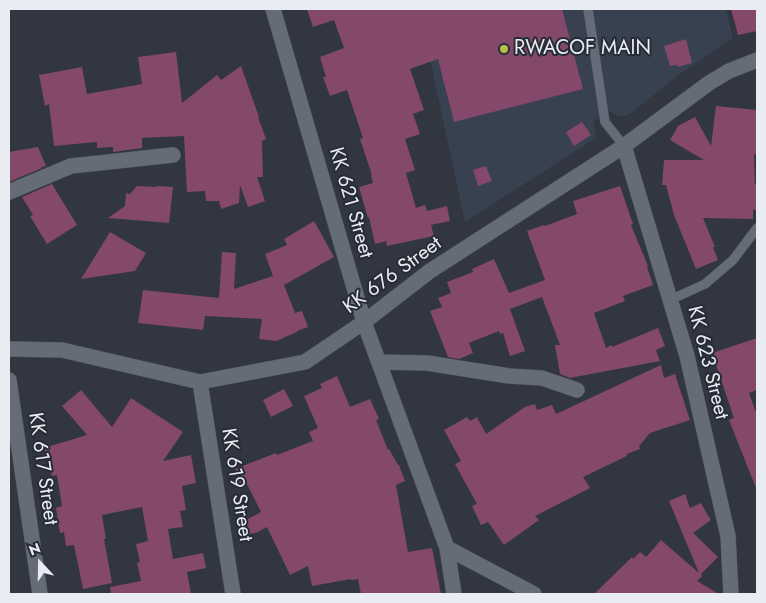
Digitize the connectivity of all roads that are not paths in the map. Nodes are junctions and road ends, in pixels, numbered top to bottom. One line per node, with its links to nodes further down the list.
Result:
1 (272, 9): 9 (street, KK 621 Street)
2 (588, 9): 4 (lane)
3 (757, 60): 4 (street, KK 676 Street)
4 (624, 146): 8 (street, KK 623 Street); 9 (street, KK 676 Street)
5 (173, 155): 6 (street)
6 (9, 192)
7 (757, 228): 8 (lane)
8 (670, 300): 20 (street, KK 623 Street)
9 (364, 322): 11 (street, KK 621 Street); 13 (street, KK 676 Street)
10 (9, 349): 13 (street, KK 676 Street)
11 (379, 362): 14 (street); 15 (street, KK 621 Street)
12 (9, 380): 16 (street, KK 617 Street)
13 (200, 382): 17 (street, KK 619 Street)
14 (577, 390)
15 (447, 548): 18 (street, KK 621 Street); 19 (street)
16 (40, 594)
17 (233, 594)
18 (454, 594)
19 (534, 594)
20 (731, 594)

